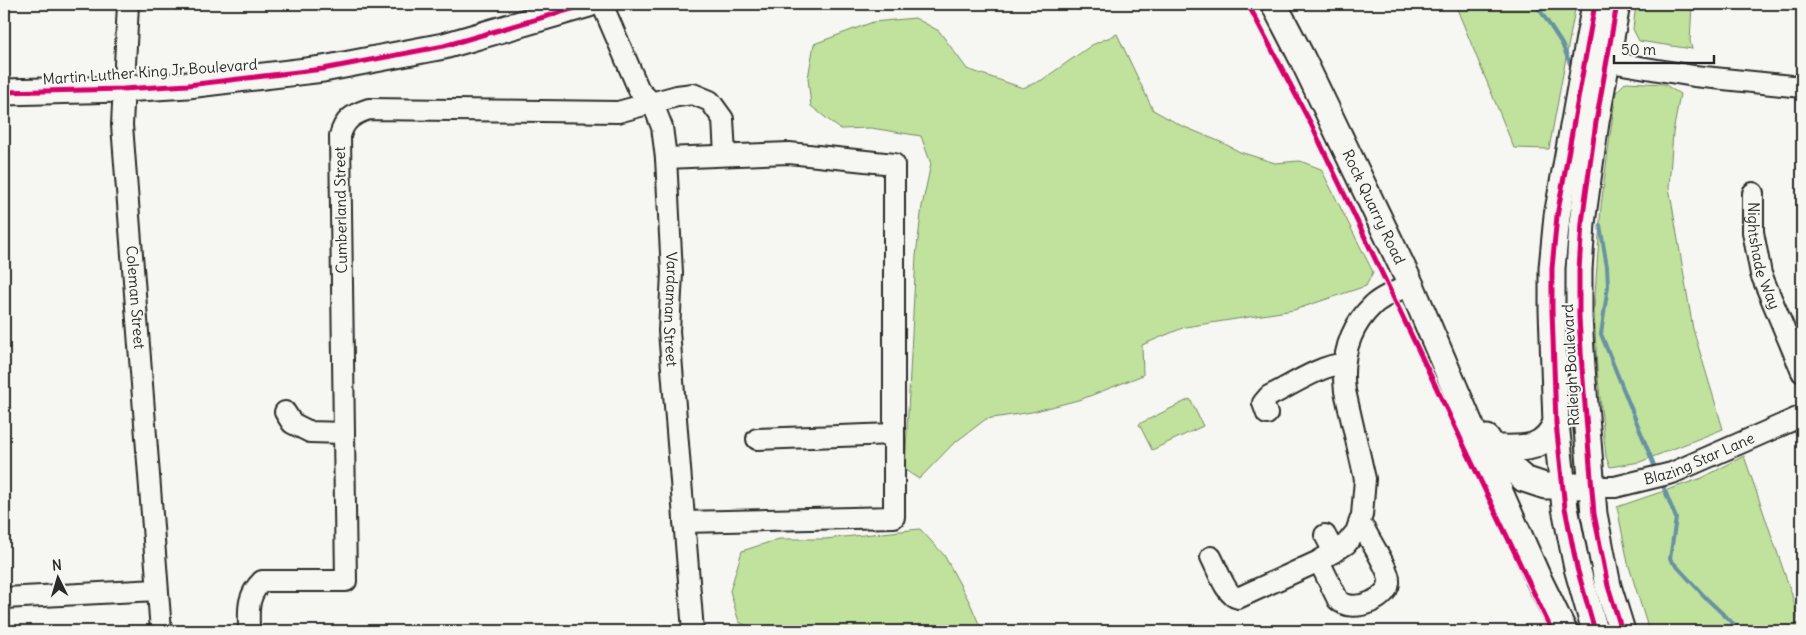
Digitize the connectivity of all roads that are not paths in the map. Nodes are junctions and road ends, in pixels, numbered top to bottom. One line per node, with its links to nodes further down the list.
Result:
1 (128, 4): 9 (street, Coleman Street)
2 (589, 4): 9 (main road, Martin Luther King Jr Boulevard)
3 (602, 4): 11 (street, Vardaman Street)
4 (1274, 4): 15 (main road, Rock Quarry Road)
5 (1595, 4): 7 (main road, Raleigh Boulevard)
6 (1617, 4): 7 (main road, Raleigh Boulevard)
7 (1596, 60): 8 (street); 22 (main road, Raleigh Boulevard); 28 (main road, Raleigh Boulevard)
8 (1802, 87)
9 (123, 89): 10 (main road, Martin Luther King Jr Boulevard); 33 (street, Coleman Street)
10 (4, 92)
11 (653, 104): 12 (street, Cumberland Street); 13 (street, Vardaman Street); 23 (street, Cumberland Street)
12 (725, 155): 13 (street); 24 (street)
13 (666, 158): 29 (street, Vardaman Street)
14 (1753, 193): 17 (street, Nightshade Way)
15 (1411, 285): 16 (street); 20 (main road, Rock Quarry Road)
16 (1344, 364): 19 (street); 30 (street)
17 (1802, 372)
18 (285, 412): 23 (street)
19 (1267, 414)
20 (1467, 414): 26 (main road, Rock Quarry Road); 38 (main road, Rock Quarry Road)
21 (1802, 416): 28 (street, Blazing Star Lane)
22 (1556, 423): 26 (main road); 27 (main road, Raleigh Boulevard)
23 (344, 433): 36 (street, Cumberland Street)
24 (894, 434): 25 (street); 29 (street)
25 (756, 439)
26 (1494, 448): 27 (main road, Rock Quarry Road)
27 (1562, 485): 28 (main road, Rock Quarry Road); 39 (main road)
28 (1592, 487): 40 (main road)
29 (684, 522): 37 (street, Vardaman Street)
30 (1358, 527): 31 (street); 31 (street)
31 (1326, 549): 32 (street)
32 (1211, 557)
33 (157, 590): 34 (street); 35 (street, Coleman Street)
34 (4, 598)
35 (161, 631)
36 (249, 631)
37 (693, 631)
38 (1564, 631)
39 (1595, 631)
40 (1622, 631)

